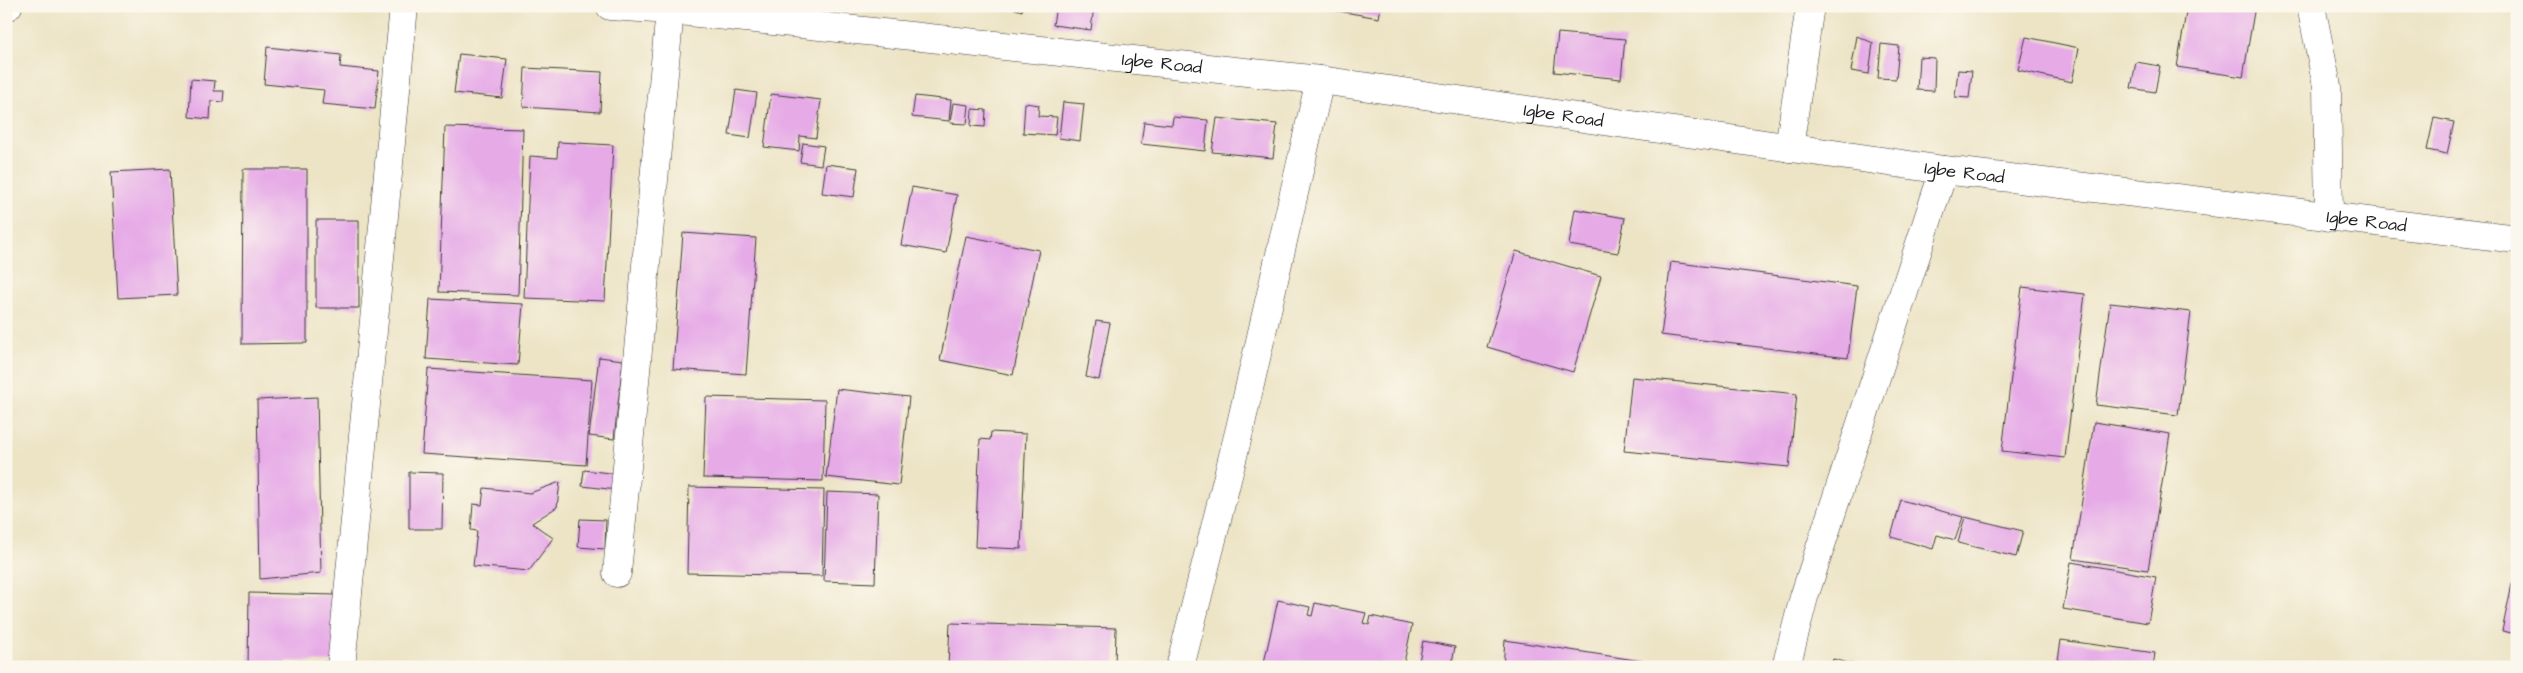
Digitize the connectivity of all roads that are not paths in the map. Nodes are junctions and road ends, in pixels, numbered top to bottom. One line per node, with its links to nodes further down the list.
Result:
1 (404, 6): 12 (street)
2 (610, 6): 5 (street, Igbe Road)
3 (1810, 6): 7 (street)
4 (2311, 6): 9 (street)
5 (670, 10): 6 (street, Igbe Road); 11 (street)
6 (1320, 80): 7 (street, Igbe Road); 13 (street)
7 (1790, 148): 8 (street, Igbe Road)
8 (1944, 170): 9 (street, Igbe Road); 14 (street)
9 (2329, 218): 10 (street, Igbe Road)
10 (2517, 239)
11 (617, 573)
12 (341, 667)
13 (1180, 667)
14 (1786, 667)

